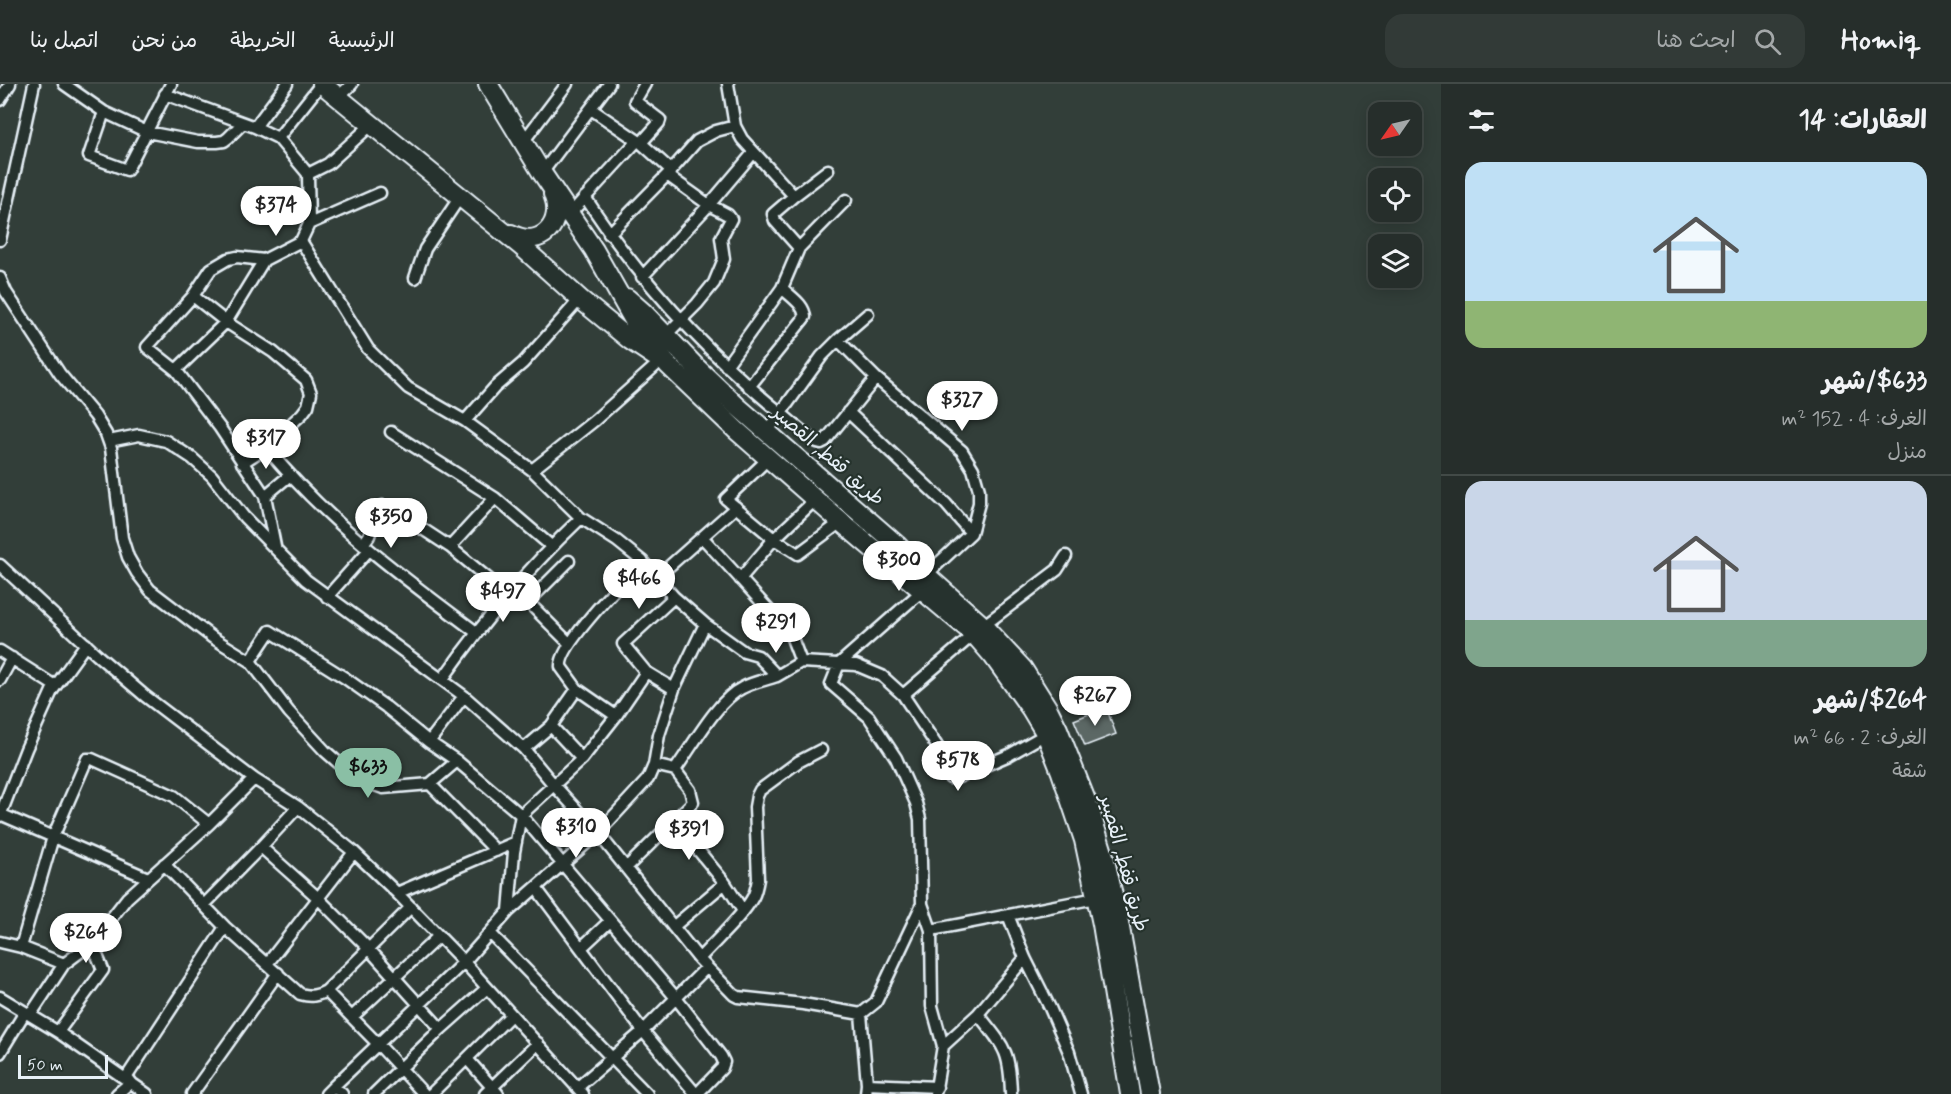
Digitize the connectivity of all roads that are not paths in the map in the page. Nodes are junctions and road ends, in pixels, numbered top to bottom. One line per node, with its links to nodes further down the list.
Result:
1 (10, 84): 14 (street)
2 (34, 84): 40 (street)
3 (64, 84): 16 (street)
4 (287, 84): 20 (street)
5 (321, 84): 13 (main road, طريق قفط, القصير); 22 (street)
6 (352, 84): 13 (street)
7 (567, 84): 23 (street)
8 (609, 84): 15 (street)
9 (645, 84): 24 (street)
10 (728, 84): 19 (street)
11 (494, 87): 23 (main road, طريق قفط, القصير)
12 (168, 89): 17 (street); 21 (street)
13 (338, 97): 18 (main road, طريق قفط, القصير)
14 (0, 100)
15 (591, 109): 24 (street); 29 (street)
16 (104, 112): 21 (street); 21 (street)
17 (243, 123): 20 (street); 21 (street)
18 (371, 125): 28 (street); 31 (main road, طريق قفط, القصير)
19 (735, 126): 25 (street); 27 (street)
20 (255, 127): 22 (street)
21 (147, 132)
22 (278, 138): 28 (street)
23 (522, 142): 29 (main road, طريق قفط, القصير)
24 (639, 142): 27 (street); 33 (street)
25 (754, 152): 32 (street); 35 (street)
26 (828, 170): 32 (street)
27 (669, 172): 35 (street); 39 (street)
28 (308, 174): 37 (street)
29 (545, 177): 36 (main road, طريق قفط, القصير); 38 (main road)
30 (380, 193): 37 (street)
31 (460, 196): 38 (main road, طريق قفط, القصير); 46 (street)
32 (794, 196): 42 (street)
33 (585, 197): 36 (street); 39 (street)
34 (846, 200): 42 (street)
35 (709, 205): 44 (street); 52 (street)
36 (569, 215): 48 (main road, طريق قفط, القصير)
37 (309, 224): 41 (street)
38 (496, 226): 50 (main road, طريق قفط, القصير)
39 (609, 234): 44 (street)
40 (0, 240)
41 (301, 241): 43 (street); 63 (street)
42 (799, 248): 47 (street)
43 (264, 260): 49 (street); 53 (street)
44 (642, 277): 52 (street)
45 (0, 278): 66 (street)
46 (415, 278)
47 (782, 288): 57 (street); 60 (street)
48 (618, 292): 54 (main road, طريق قفط, القصير); 56 (main road, طريق قفط, القصير)
49 (193, 296): 53 (street); 58 (street)
50 (580, 299): 56 (main road, طريق قفط, القصير); 63 (street)
51 (868, 314): 55 (street)
52 (681, 320): 54 (street); 57 (street)
53 (226, 322): 58 (street); 67 (street)
54 (665, 336): 65 (main road, طريق قفط, القصير)
55 (838, 339): 59 (street); 62 (street)
56 (664, 363): 68 (main road, طريق قفط, القصير); 70 (street)
57 (726, 366): 60 (street)
58 (177, 370): 69 (street)
59 (876, 378): 61 (street); 78 (street)
60 (749, 387): 62 (street)
61 (848, 412): 62 (street); 78 (street)
62 (781, 413): 65 (street)
63 (465, 420): 70 (street)
64 (391, 432): 73 (street)
65 (767, 432): 91 (main road, طريق قفط, القصير)
66 (109, 441): 81 (street); 103 (street)
67 (266, 447): 69 (street); 71 (street)
68 (769, 458): 74 (main road, طريق قفط, القصير); 75 (street)
69 (242, 463): 72 (street)
70 (532, 470): 76 (street)
71 (289, 476): 72 (street); 83 (street)
72 (265, 496): 81 (street)
73 (495, 498): 82 (street); 84 (street)
74 (816, 499): 77 (main road, طريق قفط, القصير); 80 (street)
75 (736, 507): 79 (street); 80 (street)
76 (581, 518): 82 (street); 87 (street)
77 (841, 522): 80 (street); 91 (main road, طريق قفط, القصير)
78 (971, 533): 91 (street)
79 (703, 538): 89 (street); 90 (street)
80 (774, 539): 90 (street)
81 (275, 546): 93 (street)
82 (552, 546): 92 (street)
83 (366, 547): 84 (street); 93 (street); 98 (street)
84 (450, 547): 92 (street)
85 (1066, 556): 97 (street)
86 (569, 561): 95 (street)
87 (642, 561): 89 (street); 99 (street)
88 (0, 565): 100 (street)
89 (657, 577): 94 (street)
90 (740, 579): 104 (street)
91 (924, 583): 97 (main road, طريق قفط, القصير); 105 (street)
92 (511, 591): 95 (street); 98 (street)
93 (327, 597): 109 (street)
94 (674, 597): 96 (street); 106 (street)
95 (529, 601): 99 (street)
96 (705, 624): 107 (street); 112 (street)
97 (978, 630): 113 (street); 117 (main road, طريق قفط, القصير); 165 (main road, طريق قفط, القصير)
98 (476, 632): 109 (street)
99 (569, 643): 111 (street)
100 (86, 644): 110 (street); 125 (street)
101 (0, 651): 102 (street)
102 (12, 658): 108 (street); 110 (street)
103 (250, 661): 118 (street); 126 (street)
104 (801, 662): 105 (street); 107 (street)
105 (839, 664): 113 (street); 148 (street)
106 (646, 672): 112 (street); 115 (street)
107 (777, 676): 124 (street)
108 (0, 680)
109 (441, 680): 114 (street)
110 (56, 686): 129 (street)
111 (578, 689): 115 (street); 116 (street)
112 (674, 689): 123 (street)
113 (903, 694): 117 (street)
114 (464, 696): 118 (street); 119 (street)
115 (616, 716): 121 (street)
116 (551, 726): 119 (street); 121 (street)
117 (1046, 734): 147 (main road, طريق قفط, القصير)
118 (429, 742): 122 (street)
119 (524, 749): 127 (street)
120 (820, 750): 152 (street)
121 (582, 759): 127 (street)
122 (457, 761): 126 (street); 130 (street)
123 (654, 765): 124 (street); 133 (street)
124 (675, 770): 131 (street)
125 (254, 779): 128 (street); 132 (street)
126 (430, 784): 137 (street)
127 (553, 784): 130 (street); 133 (street)
128 (298, 807): 136 (street); 138 (street)
129 (0, 815): 134 (street)
130 (521, 815): 135 (street); 139 (street)
131 (675, 822): 141 (street); 143 (street)
132 (209, 824): 134 (street); 140 (street)
133 (598, 833): 139 (street); 141 (street)
134 (53, 837): 142 (street); 162 (street)
135 (516, 842): 137 (street); 151 (street)
136 (261, 847): 146 (street); 149 (street)
137 (496, 851): 145 (street)
138 (354, 852): 145 (street); 146 (street)
139 (561, 863): 144 (street); 154 (street)
140 (164, 864): 142 (street); 149 (street)
141 (626, 868): 156 (street)
142 (148, 878): 161 (street)
143 (725, 883): 152 (street); 156 (street)
144 (536, 888): 151 (street); 164 (street)
145 (397, 893): 150 (street)
146 (317, 897): 163 (street); 170 (street)
147 (1096, 898): 153 (street); 165 (main road, طريق قفط, القصير)
148 (922, 904): 157 (street); 179 (street)
149 (204, 905): 155 (street)
150 (411, 908): 159 (street); 163 (street)
151 (508, 911): 158 (street)
152 (742, 911): 168 (street)
153 (1008, 915): 157 (street); 166 (street)
154 (610, 921): 164 (street); 176 (street)
155 (225, 927): 170 (street); 193 (street)
156 (673, 927): 168 (street)
157 (931, 930): 188 (street)
158 (490, 933): 167 (street); 190 (street)
159 (439, 936): 167 (street); 172 (street)
160 (0, 942): 162 (street)
161 (92, 943): 169 (street); 185 (street)
162 (21, 947): 169 (street)
163 (368, 948): 172 (street); 174 (street)
164 (580, 948): 184 (street)
165 (1116, 956): 209 (main road, طريق قفط, القصير); 210 (main road, طريق قفط, القصير)
166 (1025, 958): 180 (street); 208 (street)
167 (464, 962): 173 (street); 177 (street)
168 (703, 963): 176 (street); 179 (street)
169 (64, 964): 178 (street)
170 (267, 964): 171 (street)
171 (278, 973): 174 (street); 201 (street)
172 (393, 978): 177 (street); 182 (street)
173 (487, 988): 181 (street); 183 (street)
174 (326, 991): 182 (street)
175 (0, 997): 178 (street)
176 (676, 998): 184 (street); 206 (street)
177 (419, 1006): 183 (street); 187 (street)
178 (28, 1013): 185 (street); 189 (street)
179 (861, 1014): 194 (street)
180 (978, 1014): 188 (street); 207 (street)
181 (511, 1015): 186 (street); 191 (street)
182 (352, 1017): 187 (street)
183 (441, 1029): 192 (street)
184 (643, 1031): 190 (street); 206 (street)
185 (58, 1032): 193 (street)
186 (538, 1043): 197 (street); 198 (street)
187 (378, 1044): 192 (street); 196 (street)
188 (943, 1046): 195 (street)
189 (0, 1053)
190 (612, 1057): 197 (street); 205 (street)
191 (468, 1059): 198 (street); 204 (street)
192 (401, 1068): 202 (street); 203 (street)
193 (128, 1080): 199 (street); 200 (street)
194 (867, 1089): 195 (street)
195 (936, 1090)
196 (334, 1091)
197 (581, 1091)
198 (492, 1092)
199 (117, 1094)
200 (147, 1094)
201 (192, 1094)
202 (374, 1094)
203 (424, 1094)
204 (431, 1094)
205 (647, 1094)
206 (697, 1094)
207 (1011, 1094)
208 (1081, 1094)
209 (1131, 1094)
210 (1150, 1094)

